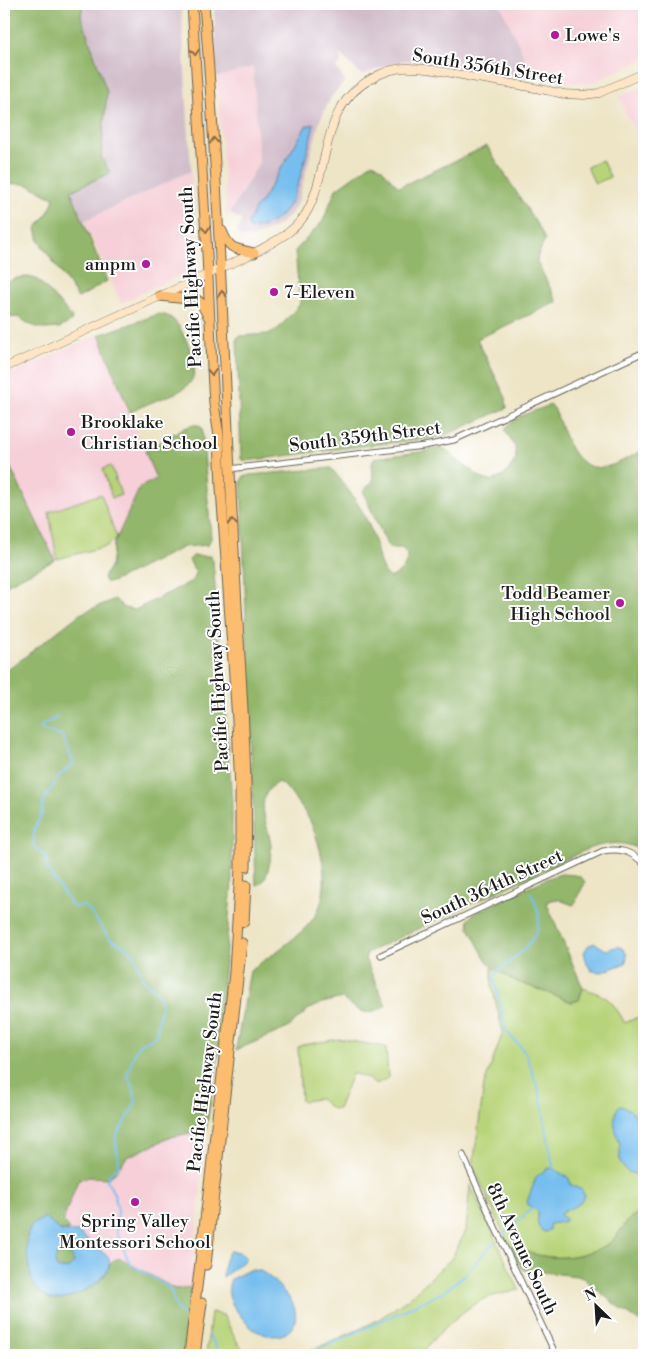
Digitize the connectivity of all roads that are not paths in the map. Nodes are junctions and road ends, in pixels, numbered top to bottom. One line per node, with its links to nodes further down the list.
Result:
1 (192, 4): 7 (main road, Pacific Highway South, one-way to 7)
2 (204, 4): 4 (main road, Pacific Highway South, one-way to 2)
3 (644, 73): 5 (main road, South 356th Street)
4 (219, 222): 5 (main road); 6 (main road, Pacific Highway South)
5 (254, 253): 6 (main road, South 356th Street)
6 (221, 268): 7 (main road, South 356th Street); 12 (main road, Pacific Highway South, one-way to 6)
7 (208, 273): 8 (main road, South 356th Street); 9 (main road, Pacific Highway South)
8 (160, 296): 9 (main road); 11 (main road, South 356th Street)
9 (210, 323): 12 (main road, Pacific Highway South, one-way to 12)
10 (644, 352): 12 (street, South 359th Street)
11 (4, 368)
12 (226, 469): 16 (main road, Pacific Highway South); 17 (main road, Pacific Highway South, one-way to 12)
13 (644, 864): 14 (street, South 364th Street)
14 (381, 955)
15 (463, 1155): 18 (street, 8th Avenue South)
16 (189, 1355)
17 (196, 1355)
18 (556, 1355)

